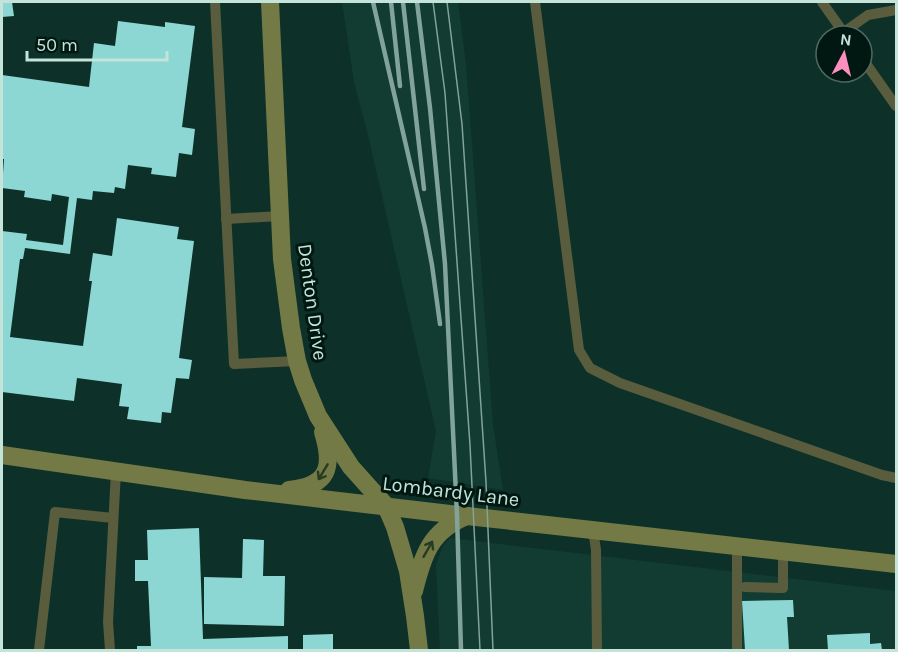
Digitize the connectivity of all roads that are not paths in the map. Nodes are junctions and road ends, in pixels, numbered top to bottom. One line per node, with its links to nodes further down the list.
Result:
1 (215, 2): 11 (lane)
2 (270, 2): 10 (main road, Denton Drive)
3 (535, 2): 16 (lane)
4 (822, 2): 6 (lane)
5 (897, 10): 7 (lane)
6 (838, 24)
7 (857, 24)
8 (874, 74): 9 (lane)
9 (897, 106)
10 (280, 216): 11 (lane); 12 (main road, Denton Drive)
11 (226, 219): 12 (lane)
12 (297, 361): 13 (main road, Denton Drive)
13 (318, 416): 17 (main road, one-way to 17); 18 (main road, Denton Drive)
14 (2, 455): 15 (main road, Lombardy Lane)
15 (116, 471): 17 (main road, Lombardy Lane); 20 (lane)
16 (897, 478)
17 (245, 490): 18 (main road, Lombardy Lane)
18 (386, 506): 19 (main road, Lombardy Lane); 26 (main road, Denton Drive)
19 (467, 516): 21 (main road, Lombardy Lane); 26 (main road, one-way to 19)
20 (113, 518): 27 (lane); 28 (lane)
21 (593, 530): 22 (main road, Lombardy Lane); 30 (lane)
22 (737, 546): 23 (main road, Lombardy Lane); 31 (lane)
23 (783, 551): 24 (main road, Lombardy Lane); 25 (lane)
24 (897, 564)
25 (745, 587)
26 (412, 599): 29 (main road, Denton Drive)
27 (39, 651)
28 (110, 651)
29 (419, 651)
30 (597, 651)
31 (737, 651)

